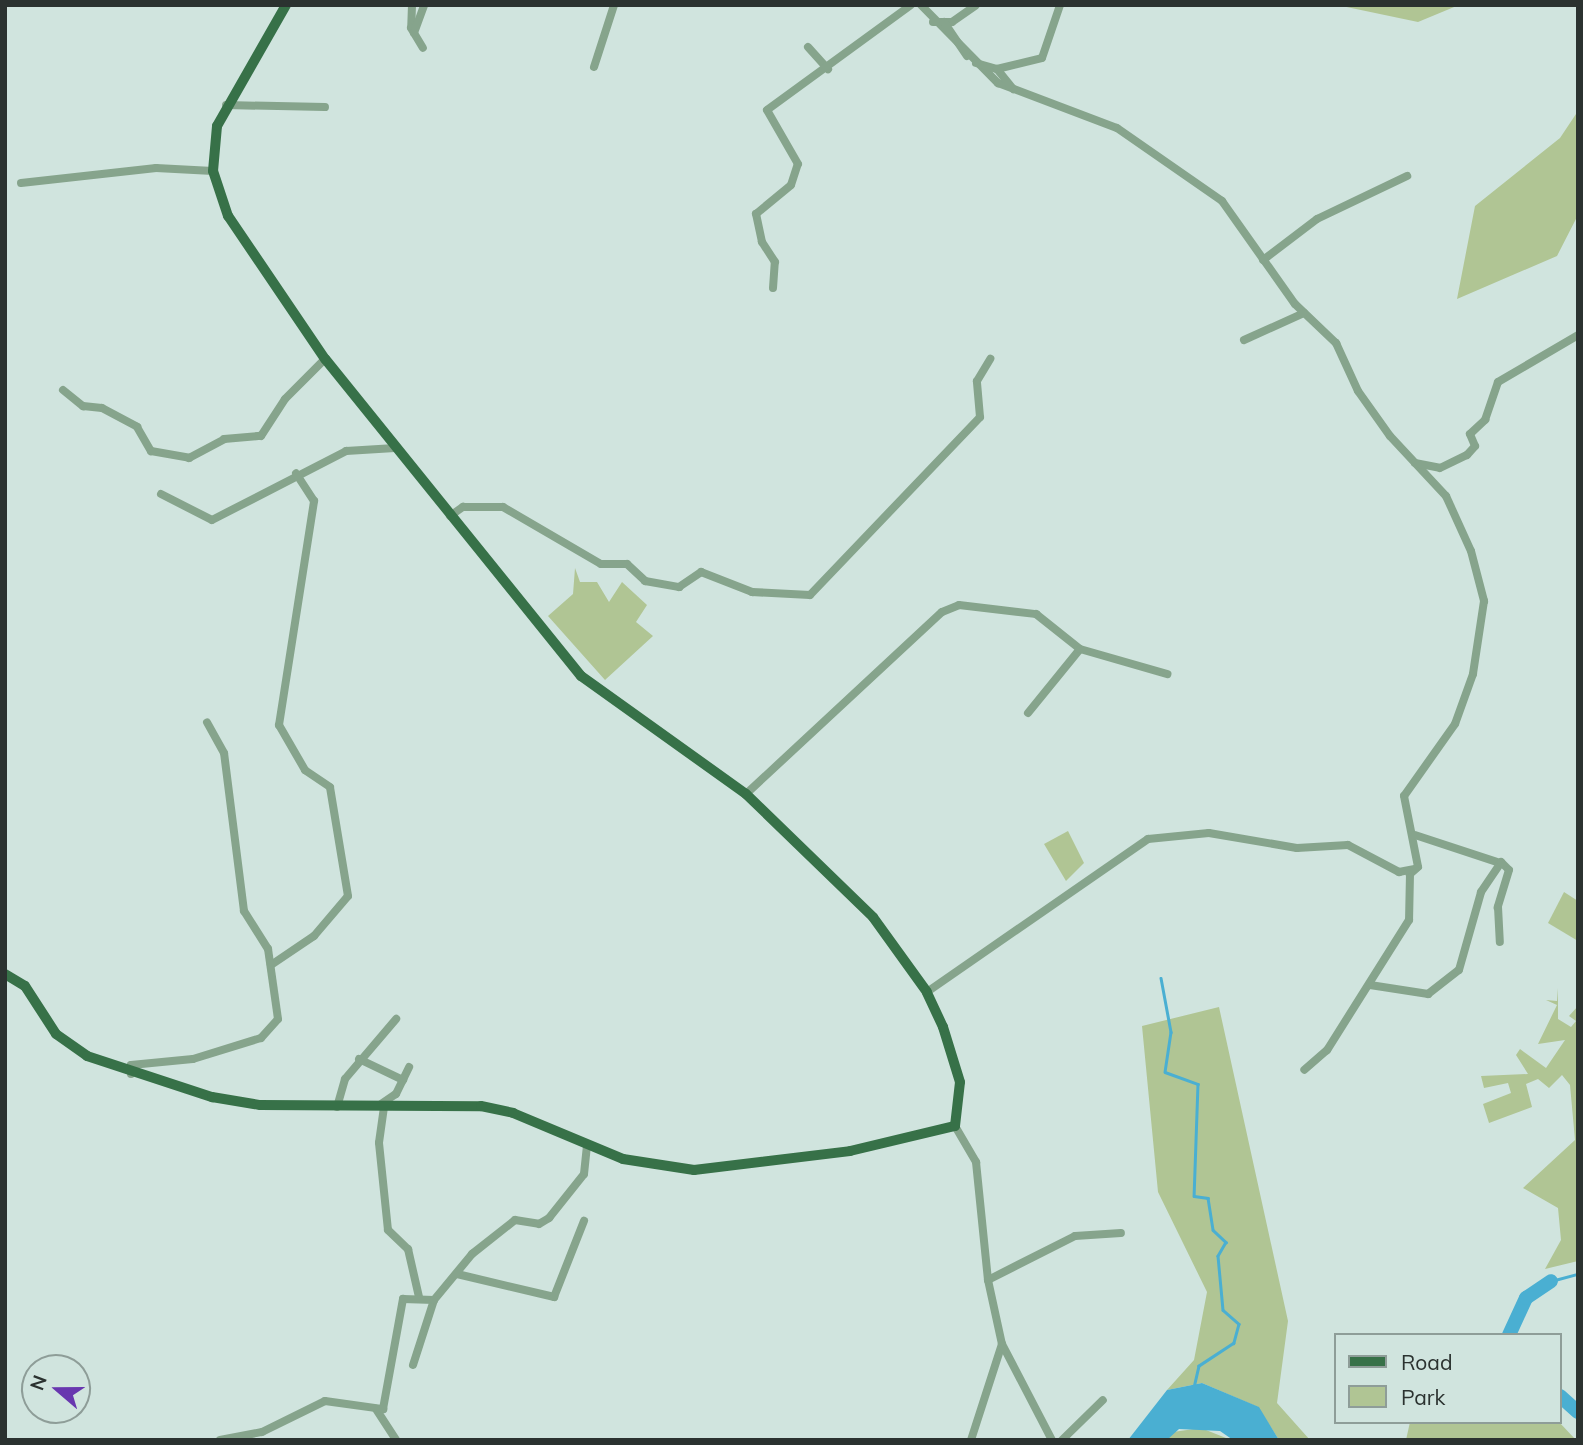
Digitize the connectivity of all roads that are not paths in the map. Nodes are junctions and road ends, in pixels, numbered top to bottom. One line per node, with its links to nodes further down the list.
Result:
1 (286, 5): 20 (main road)
2 (412, 5): 11 (street)
3 (424, 5): 11 (street)
4 (614, 5): 16 (street)
5 (911, 5): 18 (street)
6 (921, 5): 9 (street)
7 (976, 5): 10 (street)
8 (1060, 5): 17 (street)
9 (933, 22): 10 (street); 14 (street)
10 (944, 22): 14 (street)
11 (414, 33): 13 (street)
12 (807, 47): 18 (street)
13 (423, 48)
14 (967, 56): 15 (street)
15 (976, 63): 17 (street); 19 (street)
16 (594, 67)
17 (997, 68): 19 (street)
18 (828, 69): 26 (street)
19 (1014, 92): 25 (street)
20 (226, 105): 21 (street); 22 (main road)
21 (325, 107)
22 (213, 171): 24 (street); 30 (main road)
23 (1407, 176): 25 (street)
24 (21, 183)
25 (1263, 260): 27 (street)
26 (773, 288)
27 (1304, 313): 29 (street); 34 (street)
28 (1578, 335): 34 (street)
29 (1244, 340)
30 (325, 359): 32 (street); 33 (main road)
31 (990, 359): 37 (street)
32 (63, 390)
33 (395, 448): 35 (street); 37 (main road)
34 (1412, 462): 43 (street)
35 (296, 473): 36 (street); 47 (street)
36 (161, 494)
37 (450, 516): 42 (main road)
38 (1080, 649): 39 (street); 40 (street); 42 (street)
39 (1167, 674)
40 (1028, 713)
41 (207, 722): 47 (street)
42 (746, 794): 50 (main road)
43 (1415, 835): 44 (street); 45 (street)
44 (1497, 862): 46 (street); 49 (street)
45 (1418, 867): 49 (street); 50 (street)
46 (1500, 942)
47 (271, 965): 55 (street)
48 (5, 974): 55 (main road)
49 (1370, 985): 54 (street)
50 (926, 992): 59 (main road)
51 (396, 1018): 52 (street)
52 (359, 1059): 56 (street); 57 (street)
53 (410, 1067): 56 (street)
54 (1304, 1070)
55 (131, 1074): 57 (main road)
56 (403, 1080): 58 (street)
57 (337, 1107): 58 (main road)
58 (380, 1107): 60 (main road); 65 (street)
59 (955, 1126): 60 (main road); 64 (street)
60 (587, 1144): 63 (street)
61 (584, 1221): 63 (street)
62 (1121, 1233): 64 (street)
63 (457, 1274): 66 (street)
64 (988, 1280): 67 (street)
65 (419, 1297): 66 (street); 70 (street)
66 (435, 1300): 68 (street)
67 (1002, 1344): 73 (street); 74 (street)
68 (414, 1365)
69 (1103, 1400): 75 (street)
70 (376, 1409): 71 (street); 72 (street)
71 (220, 1440)
72 (396, 1440)
73 (971, 1440)
74 (1052, 1440)
75 (1062, 1440)

